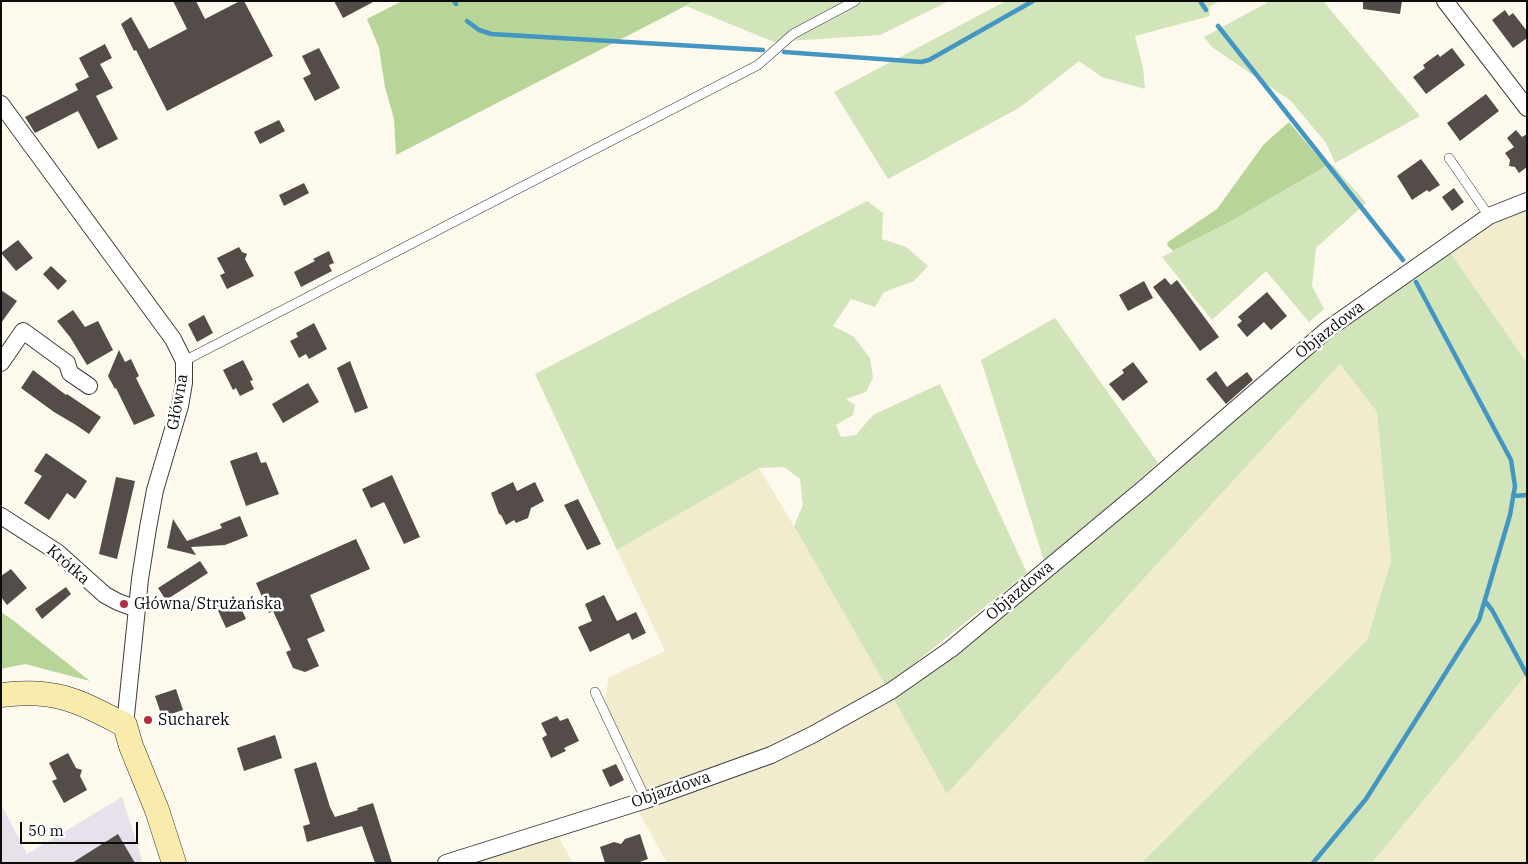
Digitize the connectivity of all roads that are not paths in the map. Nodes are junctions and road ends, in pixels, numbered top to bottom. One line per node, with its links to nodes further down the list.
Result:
1 (855, 1): 8 (lane)
2 (1445, 1): 4 (street)
3 (1, 104): 8 (street, Główna)
4 (1527, 108)
5 (1448, 158): 7 (lane)
6 (1527, 201): 7 (street, Objazdowa)
7 (1489, 216): 16 (street, Objazdowa)
8 (184, 361): 12 (street, Główna)
9 (1, 363): 10 (street)
10 (88, 386)
11 (1, 516): 12 (street, Krótka)
12 (137, 609): 15 (street, Główna)
13 (595, 692): 16 (lane)
14 (1, 695): 15 (main road)
15 (125, 725): 17 (main road)
16 (646, 800): 18 (street, Objazdowa)
17 (174, 863)
18 (446, 863)

